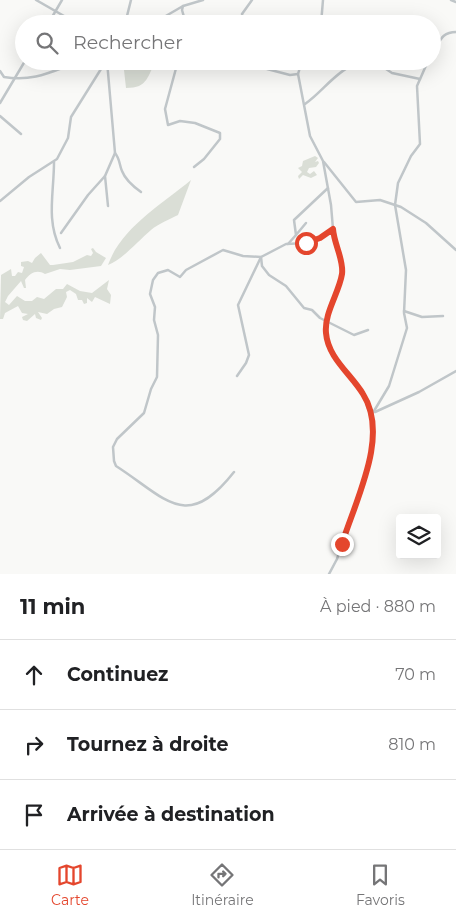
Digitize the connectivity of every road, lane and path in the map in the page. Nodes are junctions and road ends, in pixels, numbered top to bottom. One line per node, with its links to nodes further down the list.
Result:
1 (36, 0): 10 (street)
2 (62, 0): 10 (street)
3 (131, 0): 13 (street)
4 (203, 0): 9 (street)
5 (252, 0): 16 (street)
6 (323, 0): 17 (street)
7 (451, 0): 8 (street)
8 (456, 2)
9 (183, 6): 14 (street); 15 (street)
10 (56, 10): 11 (street); 12 (street)
11 (53, 15)
12 (64, 15)
13 (127, 15)
14 (168, 15)
15 (183, 15)
16 (242, 15)
17 (322, 15)
18 (456, 32): 19 (street)
19 (441, 38)
20 (20, 70): 33 (street)
21 (58, 70): 33 (street)
22 (100, 70): 41 (street)
23 (107, 70): 39 (street)
24 (176, 70): 42 (street)
25 (271, 70): 31 (street)
26 (299, 70): 31 (street)
27 (342, 70): 36 (street)
28 (388, 70): 34 (street)
29 (424, 70): 34 (street)
30 (0, 72): 32 (street)
31 (298, 74): 36 (street)
32 (2, 77): 33 (street)
33 (15, 78): 35 (street)
34 (420, 79): 47 (street)
35 (0, 103)
36 (305, 104): 40 (street)
37 (0, 116): 38 (street)
38 (21, 134)
39 (115, 153): 43 (street); 45 (street)
40 (323, 161): 44 (street); 47 (street)
41 (54, 162): 46 (street); 54 (street)
42 (194, 167)
43 (105, 176): 48 (street); 51 (street)
44 (328, 188): 50 (street); 52 (street)
45 (140, 192)
46 (0, 201)
47 (395, 205): 55 (street); 57 (street)
48 (108, 206)
49 (306, 223): 52 (street)
50 (333, 229): 53 (street); 59 (street)
51 (61, 233)
52 (296, 235): 53 (street)
53 (288, 244): 56 (street)
54 (60, 248)
55 (456, 250)
56 (261, 257): 59 (street); 62 (street); 65 (street)
57 (404, 311): 58 (street); 63 (street)
58 (443, 316)
59 (326, 321): 60 (street); 64 (street)
60 (368, 330)
61 (456, 371): 63 (street)
62 (237, 376)
63 (373, 413): 64 (street)
64 (371, 417): 66 (street)
65 (234, 472)
66 (329, 574)

